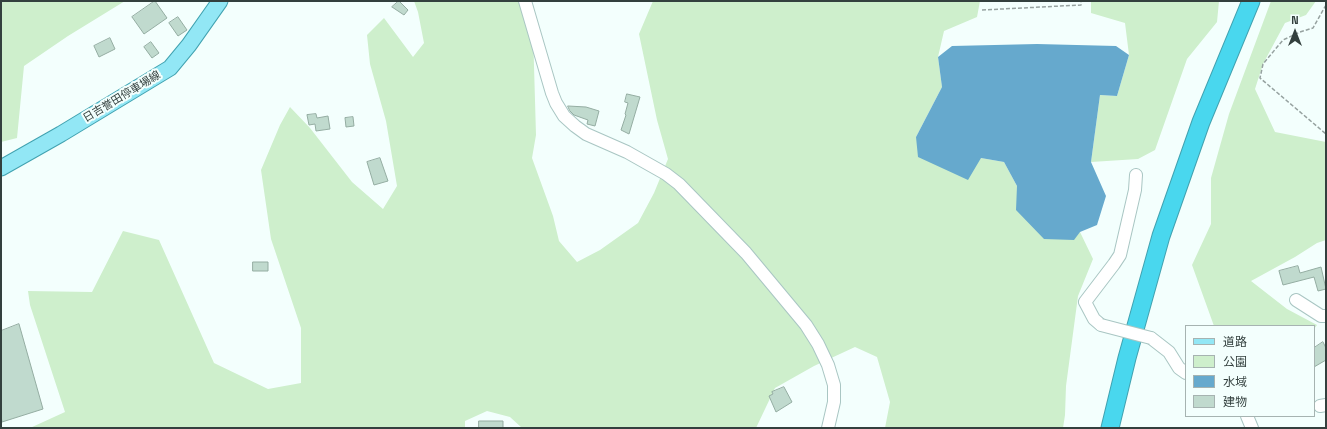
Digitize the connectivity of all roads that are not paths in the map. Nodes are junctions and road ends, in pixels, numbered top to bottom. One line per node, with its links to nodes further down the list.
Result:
1 (220, 1): 4 (main road, 日吉誉田停車場線)
2 (525, 1): 11 (street)
3 (1251, 1): 6 (highway)
4 (1, 168)
5 (1136, 175): 9 (street, bridge)
6 (1161, 236): 13 (highway); 14 (highway)
7 (1296, 300): 8 (street)
8 (1326, 316)
9 (1185, 372)
10 (1247, 417): 15 (street)
11 (830, 423): 12 (street)
12 (818, 428)
13 (1099, 428)
14 (1110, 428)
15 (1252, 428)

